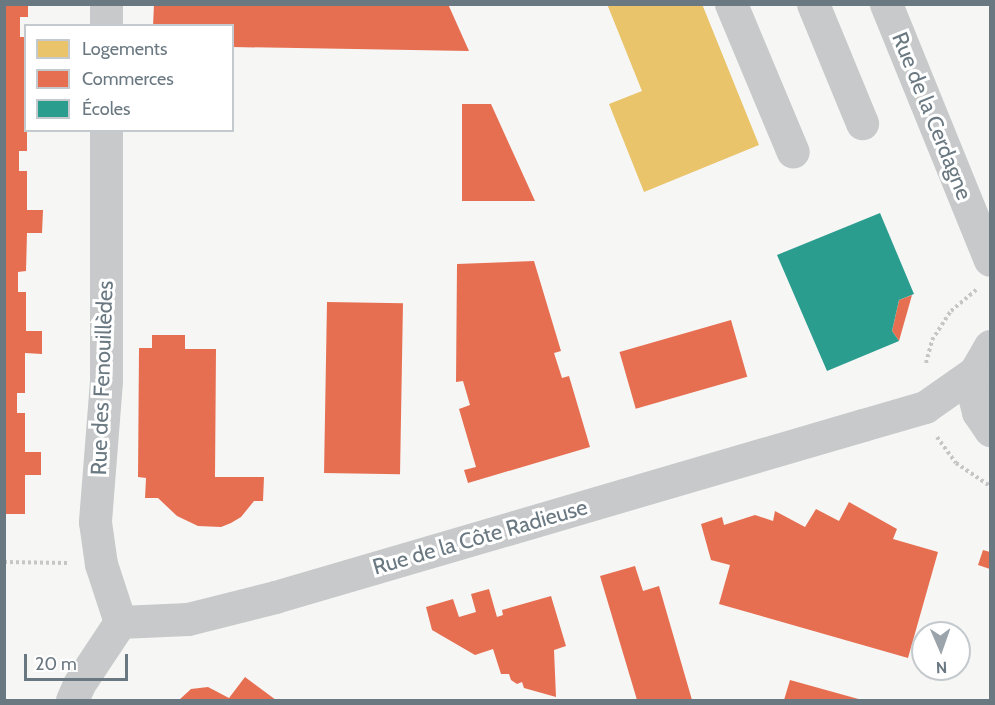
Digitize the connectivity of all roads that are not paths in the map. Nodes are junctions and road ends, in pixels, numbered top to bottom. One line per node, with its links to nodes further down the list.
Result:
1 (106, 4): 5 (street)
2 (731, 4): 8 (street)
3 (813, 4): 6 (street)
4 (886, 4): 9 (street, Rue de la Cerdagne)
5 (106, 24)
6 (862, 123)
7 (106, 132): 13 (street, Rue des Fenouillèdes)
8 (793, 152)
9 (990, 260)
10 (983, 359): 11 (street); 12 (street)
11 (925, 407): 12 (street); 13 (street, Rue de la Côte Radieuse)
12 (990, 429)
13 (120, 622): 14 (street)
14 (72, 700)

